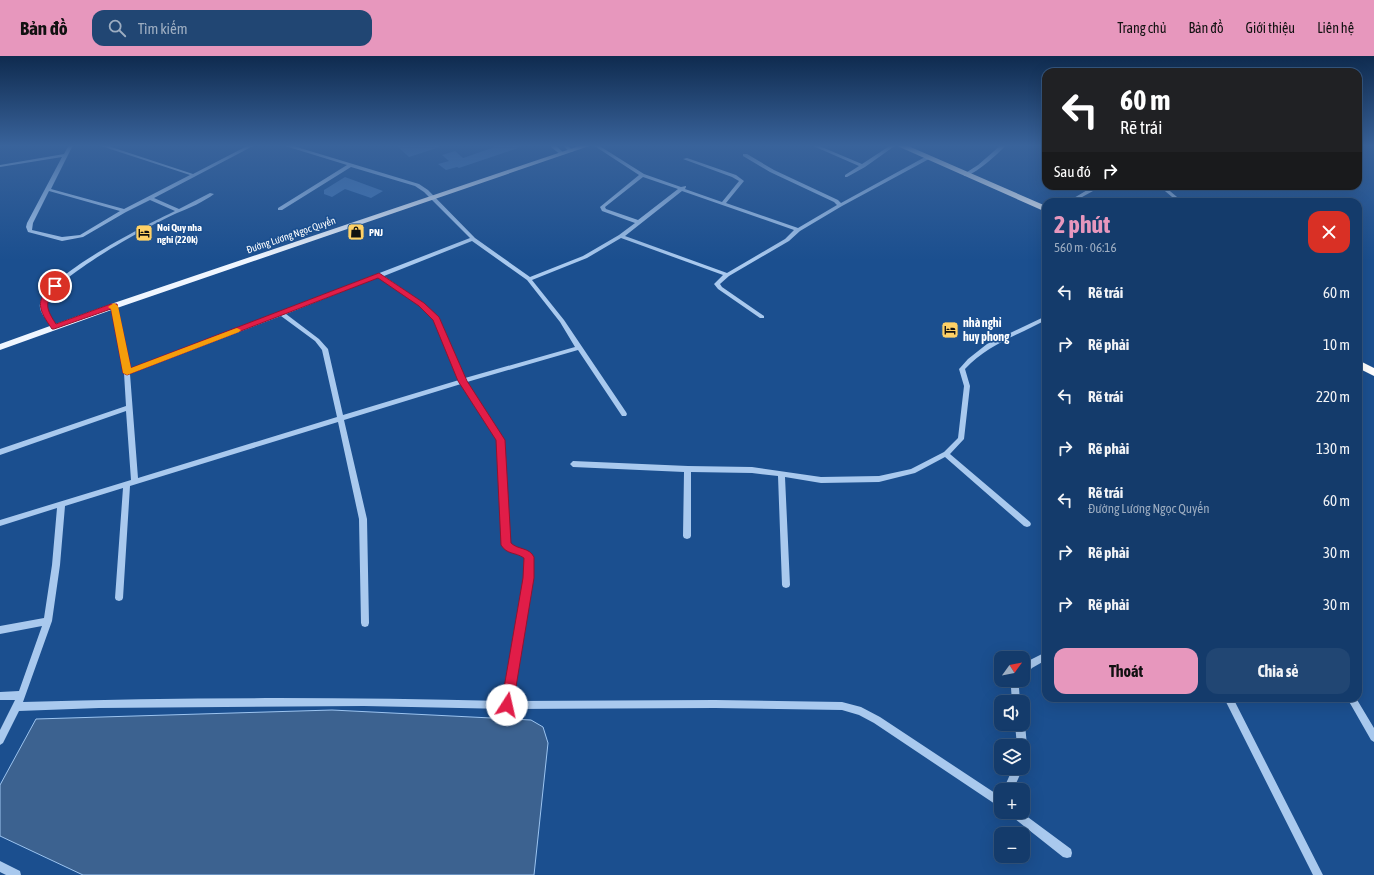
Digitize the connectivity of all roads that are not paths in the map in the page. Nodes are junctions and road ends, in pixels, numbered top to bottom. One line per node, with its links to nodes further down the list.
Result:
1 (49, 183): 13 (street)
2 (178, 183): 18 (street)
3 (322, 183): 24 (street)
4 (411, 183): 17 (street)
5 (474, 183): 17 (main road, Đường Lương Ngọc Quyến)
6 (630, 183): 27 (street)
7 (670, 183): 12 (street)
8 (740, 183): 21 (street)
9 (798, 183): 22 (street)
10 (880, 183): 22 (street)
11 (987, 183): 23 (highway)
12 (684, 188): 21 (street); 27 (street)
13 (46, 189): 26 (street); 26 (street)
14 (1091, 190): 19 (street)
15 (1166, 190): 20 (street)
16 (212, 194): 25 (street)
17 (432, 197): 30 (street); 34 (main road, Đường Lương Ngọc Quyến)
18 (150, 198): 25 (street); 26 (street)
19 (1076, 198)
20 (1176, 198)
21 (723, 204): 28 (street)
22 (840, 205): 28 (street)
23 (1042, 207)
24 (280, 209)
25 (180, 210): 38 (street)
26 (124, 211)
27 (638, 222): 29 (street)
28 (798, 230): 32 (street)
29 (621, 236): 32 (street); 33 (street)
30 (473, 239): 31 (street); 33 (street)
31 (379, 275): 35 (street); 44 (street)
32 (726, 275): 36 (street)
33 (529, 279): 40 (street)
34 (114, 306): 38 (main road, Đường Lương Ngọc Quyến); 43 (street)
35 (280, 313): 43 (street); 47 (street)
36 (762, 317)
37 (1042, 320): 49 (street)
38 (54, 327): 39 (main road, Đường Lương Ngọc Quyến)
39 (0, 347)
40 (579, 348): 44 (street); 46 (street)
41 (1362, 366): 42 (highway)
42 (1374, 372)
43 (127, 373): 45 (street)
44 (463, 381): 47 (street); 69 (street)
45 (130, 407): 48 (street); 53 (street)
46 (624, 414)
47 (341, 419): 53 (street); 61 (street)
48 (0, 452)
49 (946, 454): 52 (street); 56 (street)
50 (573, 464): 51 (street)
51 (688, 469): 52 (street); 57 (street)
52 (781, 474): 58 (street)
53 (131, 483): 54 (street); 59 (street)
54 (61, 505): 55 (street); 60 (street)
55 (0, 524)
56 (1028, 524)
57 (687, 536)
58 (786, 585)
59 (119, 598)
60 (48, 621): 62 (street); 65 (street)
61 (366, 623)
62 (0, 630)
63 (1042, 658): 64 (street)
64 (1030, 664)
65 (22, 695): 66 (street); 70 (street)
66 (0, 696)
67 (1230, 702): 78 (street)
68 (1353, 702): 71 (street)
69 (507, 705): 70 (street); 73 (street)
70 (16, 707): 72 (street)
71 (1374, 737)
72 (0, 740)
73 (994, 798)
74 (1022, 819): 75 (street)
75 (1067, 853)
76 (0, 866): 77 (street)
77 (16, 875)
78 (1318, 875)

